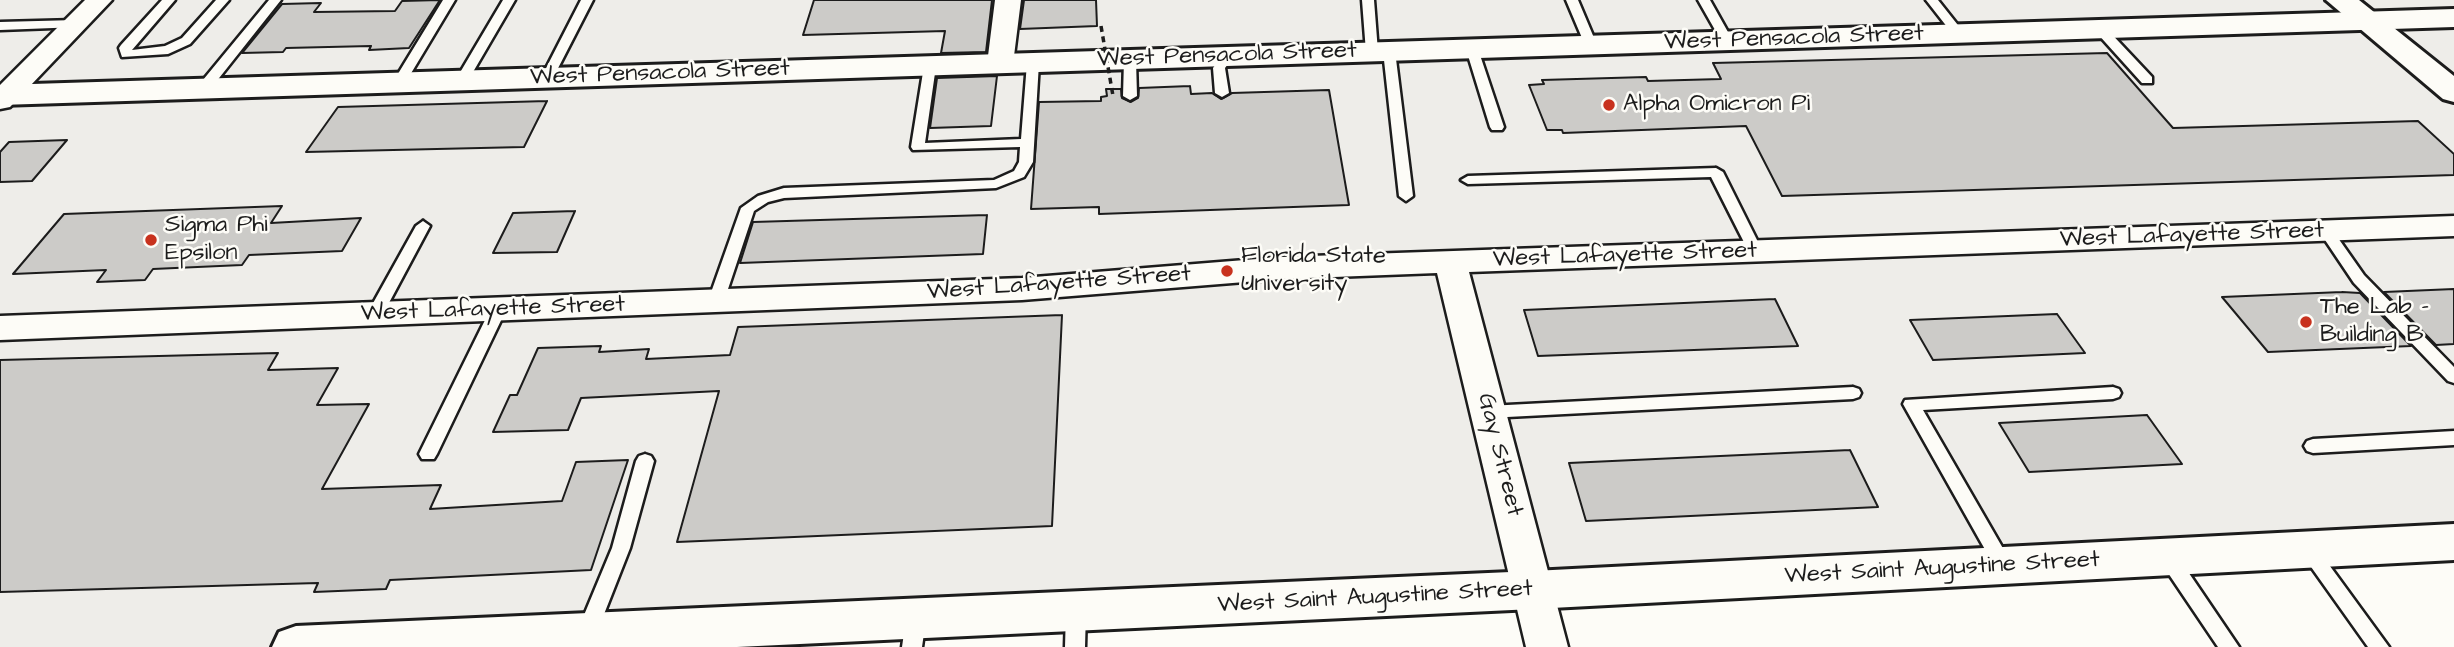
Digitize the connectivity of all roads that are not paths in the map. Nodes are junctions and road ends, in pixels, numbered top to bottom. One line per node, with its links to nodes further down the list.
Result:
1 (99, 0): 16 (street)
2 (169, 0): 3 (lane)
3 (223, 0)
4 (275, 0): 33 (lane)
5 (449, 0): 32 (lane)
6 (509, 0): 30 (lane)
7 (587, 0): 29 (lane)
8 (1008, 0): 27 (street)
9 (1368, 0): 23 (lane)
10 (1572, 0): 21 (lane)
11 (1704, 0): 20 (lane)
12 (1932, 0): 19 (lane)
13 (2341, 0): 15 (main road)
14 (2454, 18): 15 (main road, West Pensacola Street)
15 (2368, 21): 18 (main road, West Pensacola Street); 34 (main road)
16 (76, 24): 17 (lane); 37 (street)
17 (0, 26)
18 (2100, 29): 19 (main road, West Pensacola Street); 31 (lane)
19 (1959, 34): 20 (main road, West Pensacola Street)
20 (1727, 41): 21 (main road, West Pensacola Street)
21 (1591, 45): 22 (main road, West Pensacola Street)
22 (1472, 49): 23 (main road, West Pensacola Street); 38 (lane)
23 (1381, 52): 24 (main road, West Pensacola Street); 41 (lane)
24 (1228, 57): 25 (main road, West Pensacola Street); 35 (lane)
25 (1130, 60): 26 (main road, West Pensacola Street); 36 (lane)
26 (1033, 62): 27 (main road, West Pensacola Street); 39 (lane)
27 (1000, 64): 28 (main road, West Pensacola Street)
28 (930, 66): 29 (main road, West Pensacola Street); 39 (lane)
29 (547, 78): 30 (main road, West Pensacola Street)
30 (461, 80): 32 (main road, West Pensacola Street)
31 (2147, 80)
32 (399, 82): 33 (main road, West Pensacola Street)
33 (203, 89): 37 (main road, West Pensacola Street)
34 (2454, 92)
35 (1222, 93)
36 (1130, 96)
37 (2, 97)
38 (1497, 127)
39 (1027, 143): 47 (lane)
40 (1468, 180): 45 (lane)
41 (1406, 196)
42 (423, 226): 49 (lane)
43 (2454, 226): 44 (street, West Lafayette Street)
44 (2326, 231): 45 (street, West Lafayette Street); 51 (lane)
45 (1756, 252): 46 (street, West Lafayette Street)
46 (1450, 262): 47 (street, West Lafayette Street); 54 (street, Gay Street)
47 (716, 301): 48 (street, West Lafayette Street)
48 (498, 310): 49 (street, West Lafayette Street); 57 (lane)
49 (375, 314): 50 (street, West Lafayette Street)
50 (0, 328)
51 (2454, 377)
52 (1853, 393): 54 (lane)
53 (2113, 393): 62 (lane)
54 (1488, 412): 63 (street, Gay Street)
55 (2454, 438): 56 (lane)
56 (2313, 446)
57 (428, 454)
58 (645, 461): 66 (lane)
59 (2454, 542): 60 (main road, West Saint Augustine Street)
60 (2308, 550): 61 (main road, West Saint Augustine Street); 73 (lane)
61 (2168, 557): 62 (main road, West Saint Augustine Street); 72 (lane)
62 (2003, 566): 63 (main road, West Saint Augustine Street)
63 (1533, 590): 64 (main road, West Saint Augustine Street); 71 (street, Gay Street)
64 (1076, 629): 65 (main road, West Saint Augustine Street)
65 (914, 633): 67 (main road, West Saint Augustine Street)
66 (586, 634): 68 (main road, West Saint Augustine Street); 69 (main road, West Saint Augustine Street)
67 (715, 637): 68 (main road, West Saint Augustine Street)
68 (669, 638)
69 (522, 642): 70 (main road, West Saint Augustine Street)
70 (296, 647)
71 (1547, 647)
72 (2229, 647)
73 (2379, 647)

